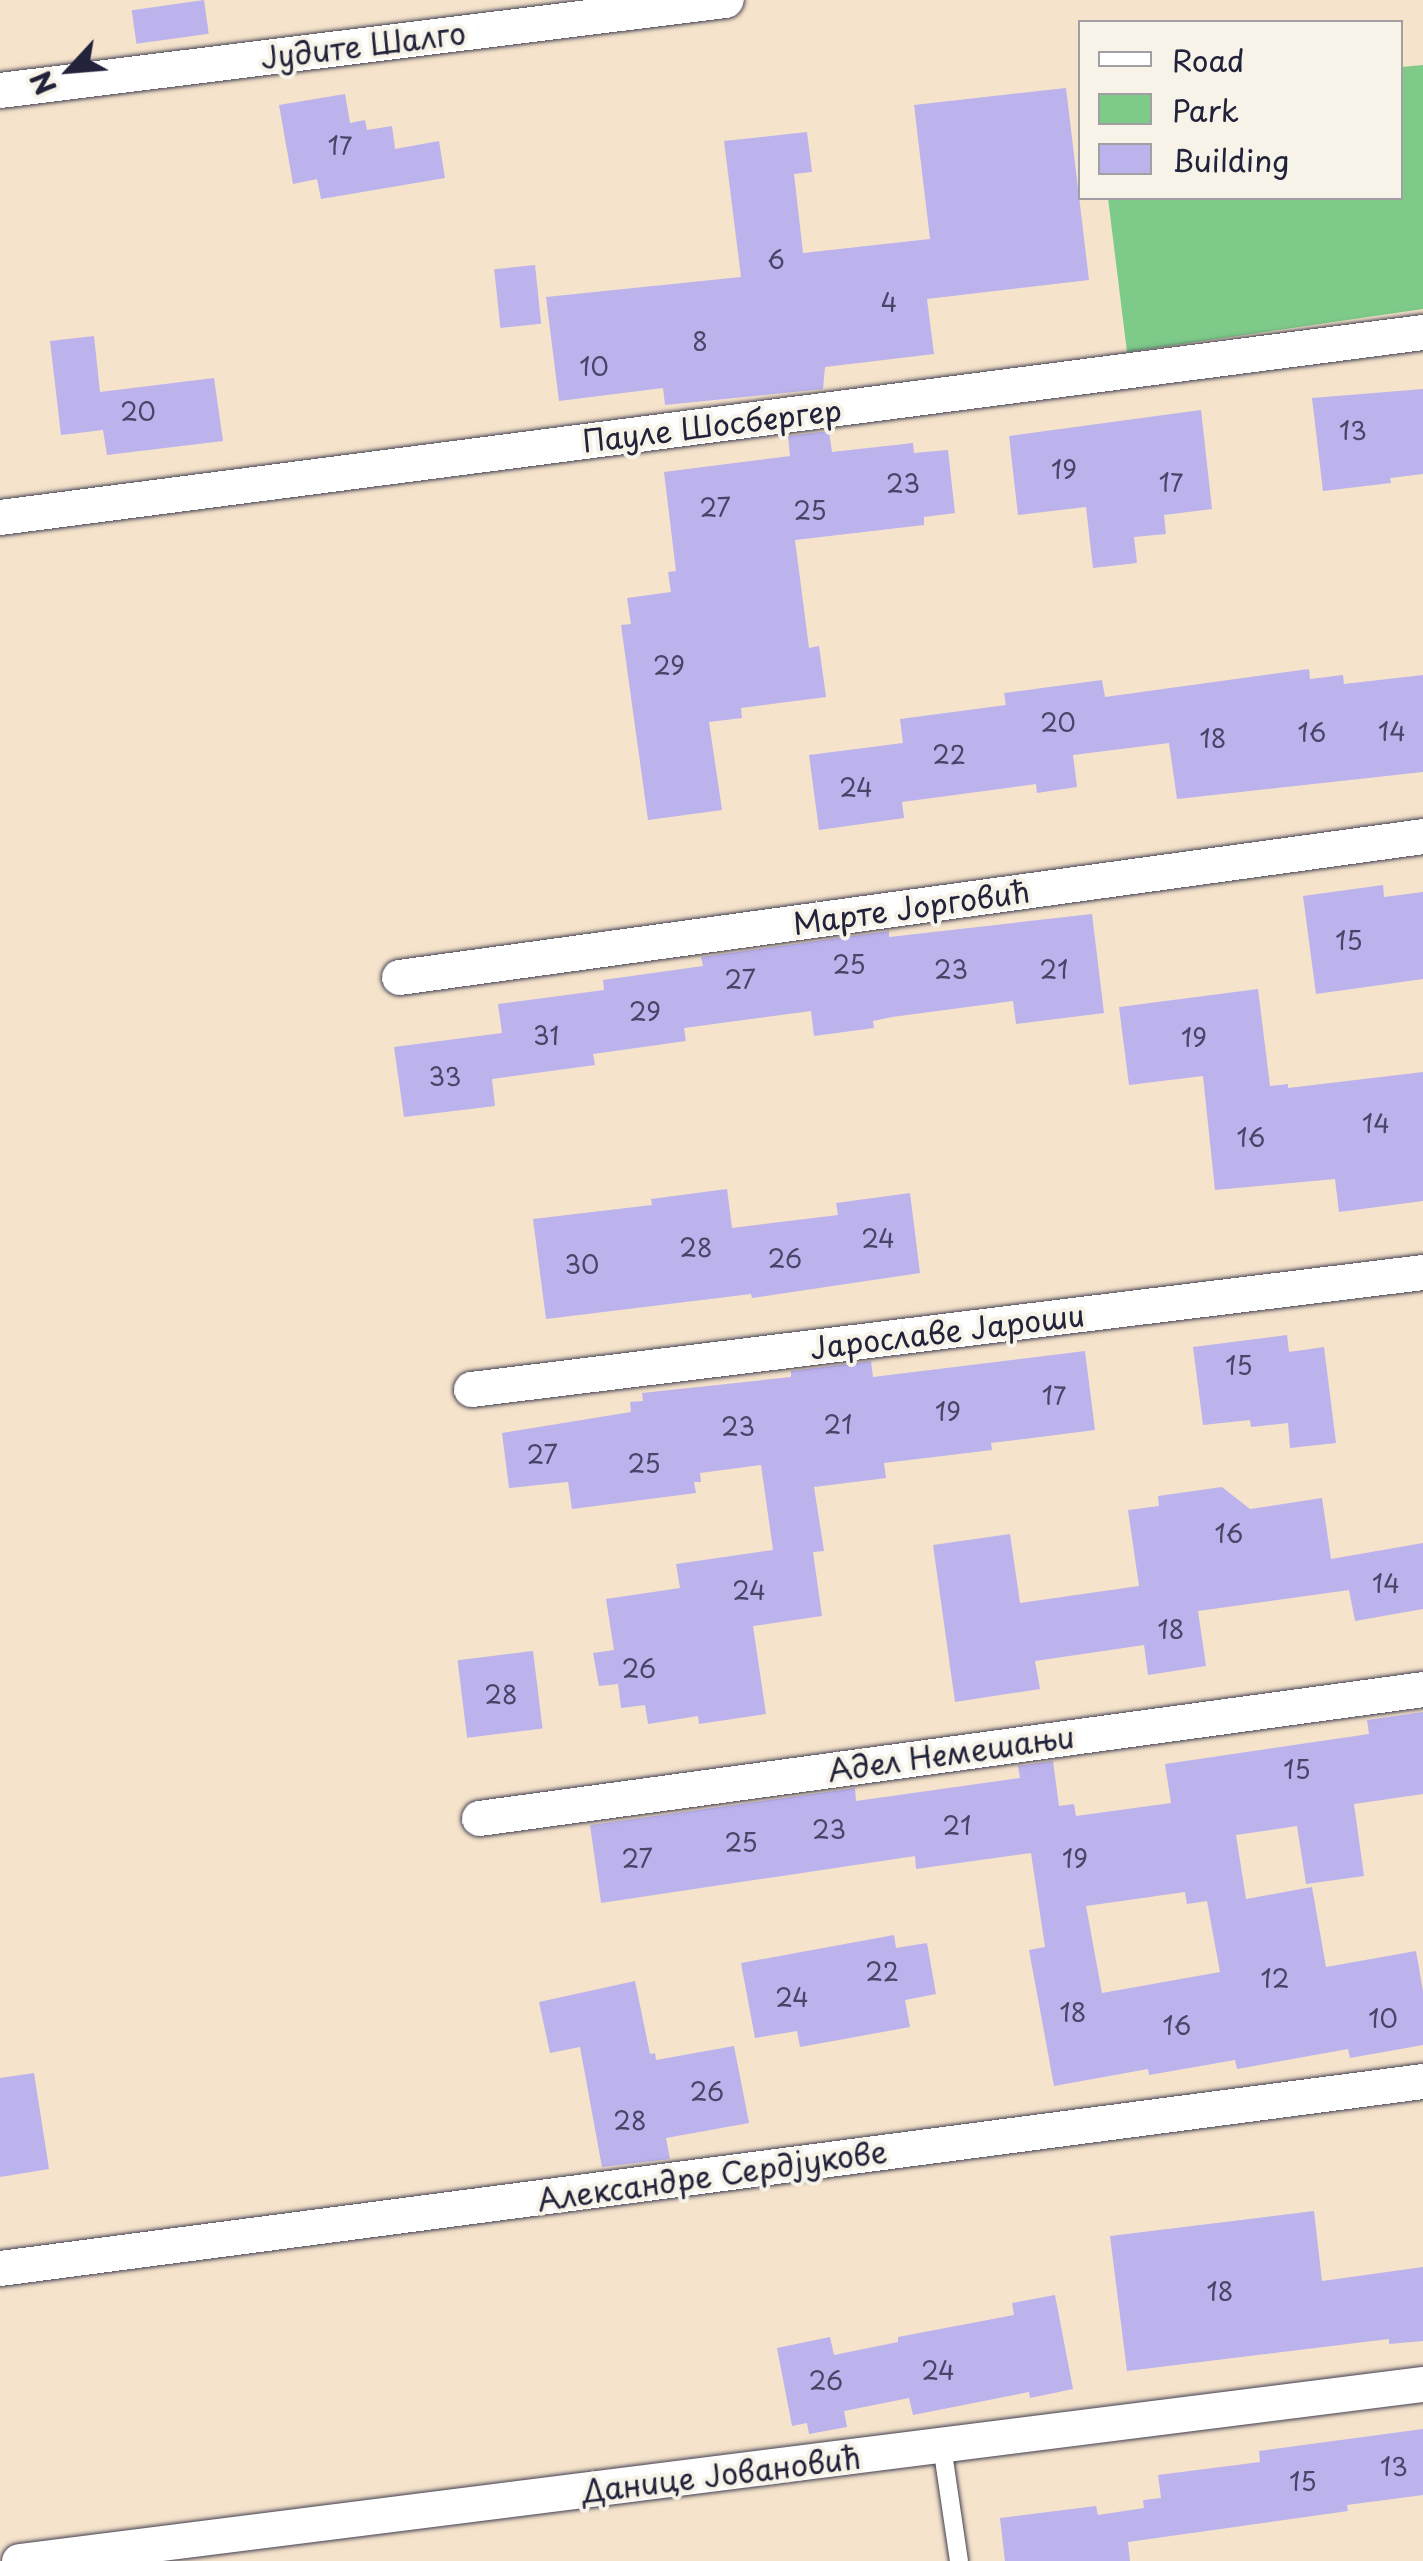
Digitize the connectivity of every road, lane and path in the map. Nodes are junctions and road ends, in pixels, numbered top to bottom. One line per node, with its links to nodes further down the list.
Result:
1 (725, 0): 2 (street, Јудите Шалго)
2 (0, 90)
3 (1423, 332): 4 (street, Пауле Шосбергер)
4 (0, 517)
5 (1423, 836): 6 (street, Марте Јорговић)
6 (399, 977)
7 (1423, 1272): 8 (street, Јарославе Јароши)
8 (471, 1390)
9 (1423, 1689): 10 (street, Адел Немешањи)
10 (479, 1818)
11 (1423, 2081): 12 (street, Александре Сердјукове)
12 (0, 2268)
13 (1423, 2384): 14 (street, Данице Јовановић)
14 (942, 2446): 15 (street, Данице Јовановић); 16 (lane)
15 (19, 2561)
16 (959, 2561)

